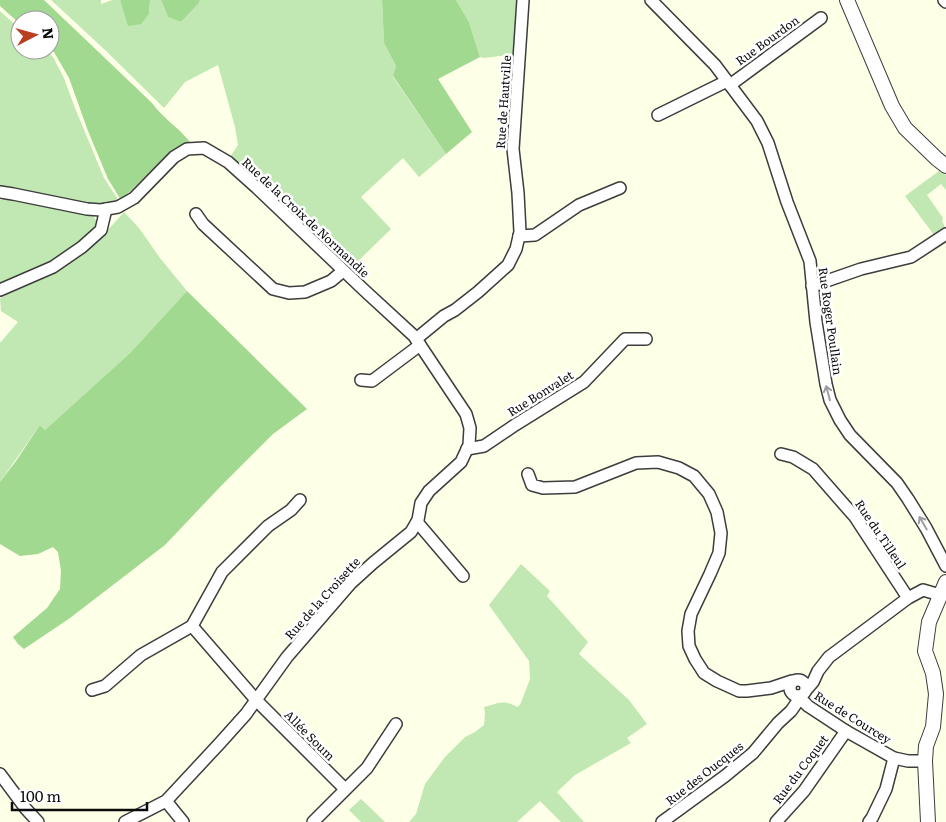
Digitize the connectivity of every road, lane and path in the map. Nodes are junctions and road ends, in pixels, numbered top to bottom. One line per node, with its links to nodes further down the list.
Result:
1 (523, 0): 13 (street, Rue de Hautville)
2 (651, 0): 5 (street, Rue Roger Poullain)
3 (847, 0): 7 (street)
4 (821, 18): 5 (street, Rue Bourdon)
5 (728, 83): 6 (street, Rue Bourdon); 15 (street, Rue Roger Poullain)
6 (658, 115)
7 (946, 166)
8 (620, 188): 13 (street)
9 (0, 192): 10 (street, Rue de la Croix de Normandie)
10 (106, 209): 14 (street, Rue de la Croix de Normandie); 16 (street)
11 (196, 214): 14 (street)
12 (946, 234): 15 (street)
13 (519, 236): 18 (street, Rue de Hautville)
14 (343, 270): 18 (street, Rue de la Croix de Normandie)
15 (812, 286): 25 (street, Rue Roger Poullain, one-way to 15)
16 (0, 290)
17 (646, 339): 20 (street, Rue Bonvalet)
18 (418, 342): 19 (street, Rue de Hautville); 20 (street, Rue de la Croisette)
19 (361, 380)
20 (467, 449): 24 (street, Rue de la Croisette)
21 (781, 454): 28 (street, Rue du Tilleul)
22 (528, 474): 30 (street)
23 (300, 500): 29 (street)
24 (417, 522): 26 (street); 32 (street, Rue de la Croisette)
25 (946, 566)
26 (463, 576)
27 (943, 588): 28 (street, Rue des Oucques); 33 (street)
28 (908, 598): 30 (street, Rue des Oucques)
29 (192, 626): 31 (street); 32 (street, Allée Soum)
30 (798, 689): 35 (street, Rue de Courcey); 45 (street, Rue des Oucques)
31 (92, 690)
32 (256, 700): 39 (street, Allée Soum); 40 (street, Rue de la Croisette)
33 (940, 707): 37 (street)
34 (396, 724): 39 (street)
35 (846, 731): 36 (street, Rue de Courcey); 46 (street, Rue du Coquet)
36 (894, 758): 37 (street, Rue de Courcey); 47 (street)
37 (925, 761): 48 (street)
38 (0, 774): 41 (street)
39 (345, 790): 44 (street)
40 (166, 801): 42 (street, Rue de la Croisette); 43 (street)
41 (38, 822)
42 (125, 822)
43 (183, 822)
44 (313, 822)
45 (662, 822)
46 (776, 822)
47 (870, 822)
48 (928, 822)

